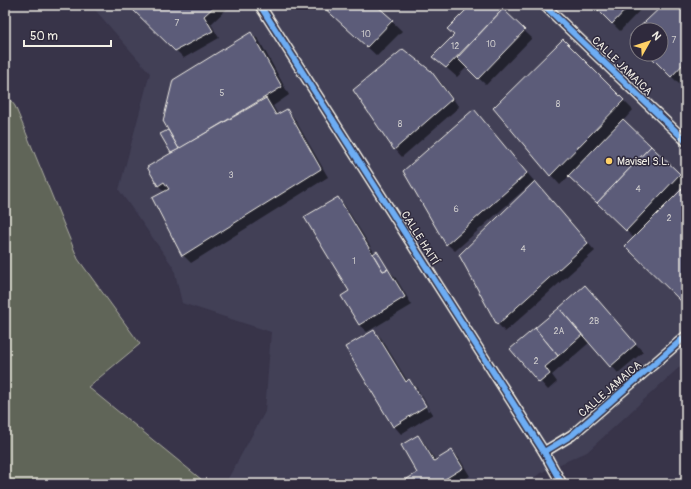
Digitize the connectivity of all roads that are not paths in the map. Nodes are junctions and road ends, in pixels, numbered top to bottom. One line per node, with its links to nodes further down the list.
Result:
1 (263, 5): 5 (street, CALLE HAITÍ)
2 (544, 5): 3 (street, CALLE JAMAICA)
3 (686, 141)
4 (686, 336): 5 (street, CALLE JAMAICA)
5 (544, 452): 6 (street, CALLE HAITÍ)
6 (562, 484)

